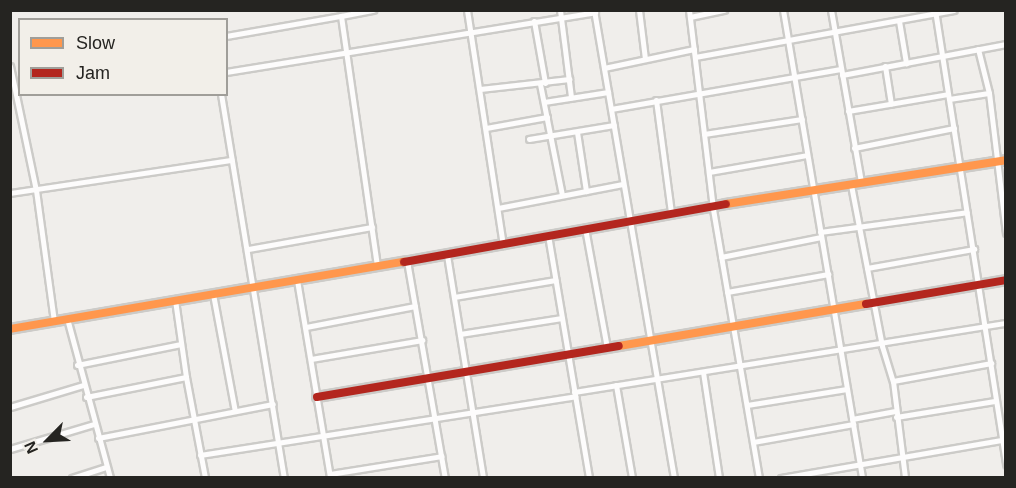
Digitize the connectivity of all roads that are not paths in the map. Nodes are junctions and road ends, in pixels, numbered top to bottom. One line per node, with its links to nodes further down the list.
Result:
1 (373, 10): 12 (street)
2 (467, 10): 15 (street)
3 (639, 10): 25 (street)
4 (724, 10): 11 (street)
5 (783, 10): 18 (street)
6 (831, 10): 16 (street)
7 (954, 10): 9 (street)
8 (595, 11): 10 (street); 29 (street)
9 (935, 12): 14 (street); 23 (street)
10 (560, 14): 13 (street); 33 (street)
11 (690, 14): 20 (street)
12 (341, 16): 17 (street); 22 (street)
13 (534, 21): 15 (street); 34 (street)
14 (899, 21): 16 (street); 26 (street)
15 (471, 32): 22 (street); 35 (street)
16 (835, 32): 18 (street); 31 (street)
17 (228, 36)
18 (788, 41): 24 (street); 32 (street)
19 (1005, 44): 21 (street)
20 (694, 49): 24 (street); 25 (street)
21 (978, 49): 23 (street); 38 (street)
22 (346, 53): 30 (street); 77 (street)
23 (942, 56): 26 (street); 40 (street)
24 (695, 57): 36 (street)
25 (645, 59): 29 (street)
26 (906, 63): 28 (street)
27 (12, 66): 66 (street)
28 (885, 66): 31 (street); 44 (street)
29 (604, 68): 37 (street)
30 (228, 72)
31 (841, 72): 32 (street); 46 (street)
32 (794, 77): 36 (street); 48 (street)
33 (569, 78): 34 (street); 41 (street)
34 (542, 83): 35 (street); 43 (street)
35 (480, 89): 51 (street)
36 (699, 90): 42 (street); 53 (street)
37 (608, 92): 41 (street); 45 (street)
38 (988, 93): 40 (street); 60 (street)
39 (221, 96): 58 (street)
40 (949, 97): 44 (street); 50 (street)
41 (571, 98): 43 (street)
42 (656, 100): 45 (street); 74 (street)
43 (544, 102): 47 (street)
44 (891, 104): 46 (street)
45 (611, 109): 49 (street)
46 (848, 111): 56 (street)
47 (547, 117): 51 (street); 54 (street)
48 (802, 119): 53 (street); 57 (street)
49 (614, 125): 52 (street); 64 (street)
50 (954, 128): 56 (street); 61 (street)
51 (486, 129): 71 (street)
52 (577, 132): 54 (street); 67 (street)
53 (704, 134): 62 (street)
54 (550, 136): 55 (street); 70 (street)
55 (530, 139)
56 (854, 148): 63 (street)
57 (807, 154): 62 (street); 68 (street)
58 (232, 160): 66 (street); 83 (street)
59 (1005, 160): 60 (main road)
60 (995, 162): 61 (main road); 79 (street)
61 (960, 167): 63 (main road); 73 (street)
62 (709, 172): 72 (street)
63 (861, 182): 65 (main road)
64 (623, 184): 67 (street); 75 (street)
65 (851, 185): 68 (main road); 76 (street)
66 (36, 190): 69 (street); 106 (street)
67 (586, 191): 70 (street)
68 (814, 192): 72 (main road); 81 (street)
69 (10, 194)
70 (562, 195): 71 (street)
71 (498, 208): 82 (street)
72 (713, 209): 74 (main road); 86 (street)
73 (967, 212): 76 (street); 84 (street)
74 (671, 215): 75 (main road)
75 (628, 219): 78 (main road); 112 (street)
76 (859, 226): 81 (street); 89 (street)
77 (372, 227): 83 (street); 88 (street)
78 (585, 228): 80 (main road); 116 (street)
79 (1005, 233)
80 (548, 235): 82 (main road); 92 (street)
81 (821, 235): 86 (street); 90 (street)
82 (503, 245): 85 (main road)
83 (248, 249): 94 (street)
84 (974, 249): 89 (street); 95 (street)
85 (447, 255): 87 (main road); 98 (street)
86 (721, 257): 96 (street)
87 (406, 260): 88 (main road); 101 (street)
88 (377, 265): 91 (main road)
89 (867, 268): 100 (street)
90 (828, 274): 96 (street); 102 (street)
91 (297, 280): 94 (main road); 108 (street)
92 (556, 280): 98 (street); 103 (street)
93 (1005, 280): 95 (main road)
94 (253, 285): 97 (main road); 136 (street)
95 (978, 285): 100 (main road); 109 (street)
96 (727, 292): 107 (street)
97 (213, 293): 99 (main road); 139 (street)
98 (454, 297): 111 (street)
99 (175, 299): 104 (main road); 114 (street)
100 (876, 305): 102 (main road); 115 (street)
101 (415, 306): 108 (street); 113 (street)
102 (834, 311): 107 (main road); 117 (street)
103 (562, 318): 111 (street); 118 (street)
104 (68, 322): 106 (main road); 121 (street)
105 (1005, 323): 109 (street)
106 (54, 324): 110 (main road)
107 (733, 326): 112 (main road); 122 (street)
108 (306, 327): 119 (street)
109 (985, 327): 115 (street); 120 (street)
110 (10, 329)
111 (460, 334): 123 (street)
112 (649, 338): 116 (main road); 127 (street)
113 (422, 340): 119 (street); 126 (street)
114 (181, 344): 121 (street); 125 (street)
115 (882, 346): 117 (street); 128 (street)
116 (607, 350): 118 (main road)
117 (841, 352): 122 (street); 131 (street)
118 (569, 357): 123 (main road); 132 (street)
119 (311, 359): 134 (street)
120 (991, 363): 128 (street); 135 (street)
121 (77, 365): 129 (street)
122 (740, 367): 124 (street); 137 (street)
123 (467, 372): 126 (main road); 140 (street)
124 (703, 372): 127 (street); 168 (street)
125 (186, 377): 133 (street); 143 (street)
126 (429, 378): 134 (main road); 142 (street)
127 (657, 379): 130 (street); 167 (street)
128 (893, 381): 141 (street)
129 (83, 386): 133 (street); 138 (street)
130 (616, 386): 132 (street); 166 (street)
131 (847, 389): 137 (street); 144 (street)
132 (575, 394): 140 (street); 165 (street)
133 (86, 397): 145 (street)
134 (317, 397): 146 (street)
135 (995, 401): 141 (street); 148 (street)
136 (273, 404): 139 (street); 149 (street)
137 (747, 405): 150 (street)
138 (10, 407)
139 (236, 411): 143 (street)
140 (474, 412): 142 (street); 164 (street)
141 (896, 414): 144 (street); 154 (street)
142 (436, 417): 146 (street); 153 (street)
143 (194, 418): 147 (street); 152 (street)
144 (853, 421): 150 (street); 156 (street)
145 (94, 424): 147 (street); 151 (street)
146 (323, 436): 149 (street); 158 (street)
147 (98, 438): 157 (street)
148 (1003, 440): 154 (street); 155 (street)
149 (278, 442): 152 (street); 162 (street)
150 (753, 442): 169 (street)
151 (10, 449)
152 (200, 455): 161 (street)
153 (442, 456): 158 (street); 163 (street)
154 (902, 458): 156 (street); 172 (street)
155 (1005, 464)
156 (860, 465): 170 (street); 171 (street)
157 (106, 467): 159 (street); 160 (street)
158 (330, 476)
159 (72, 477)
160 (110, 477)
161 (205, 477)
162 (284, 477)
163 (445, 477)
164 (483, 477)
165 (589, 477)
166 (632, 477)
167 (674, 477)
168 (720, 477)
169 (759, 477)
170 (781, 477)
171 (862, 477)
172 (905, 477)

